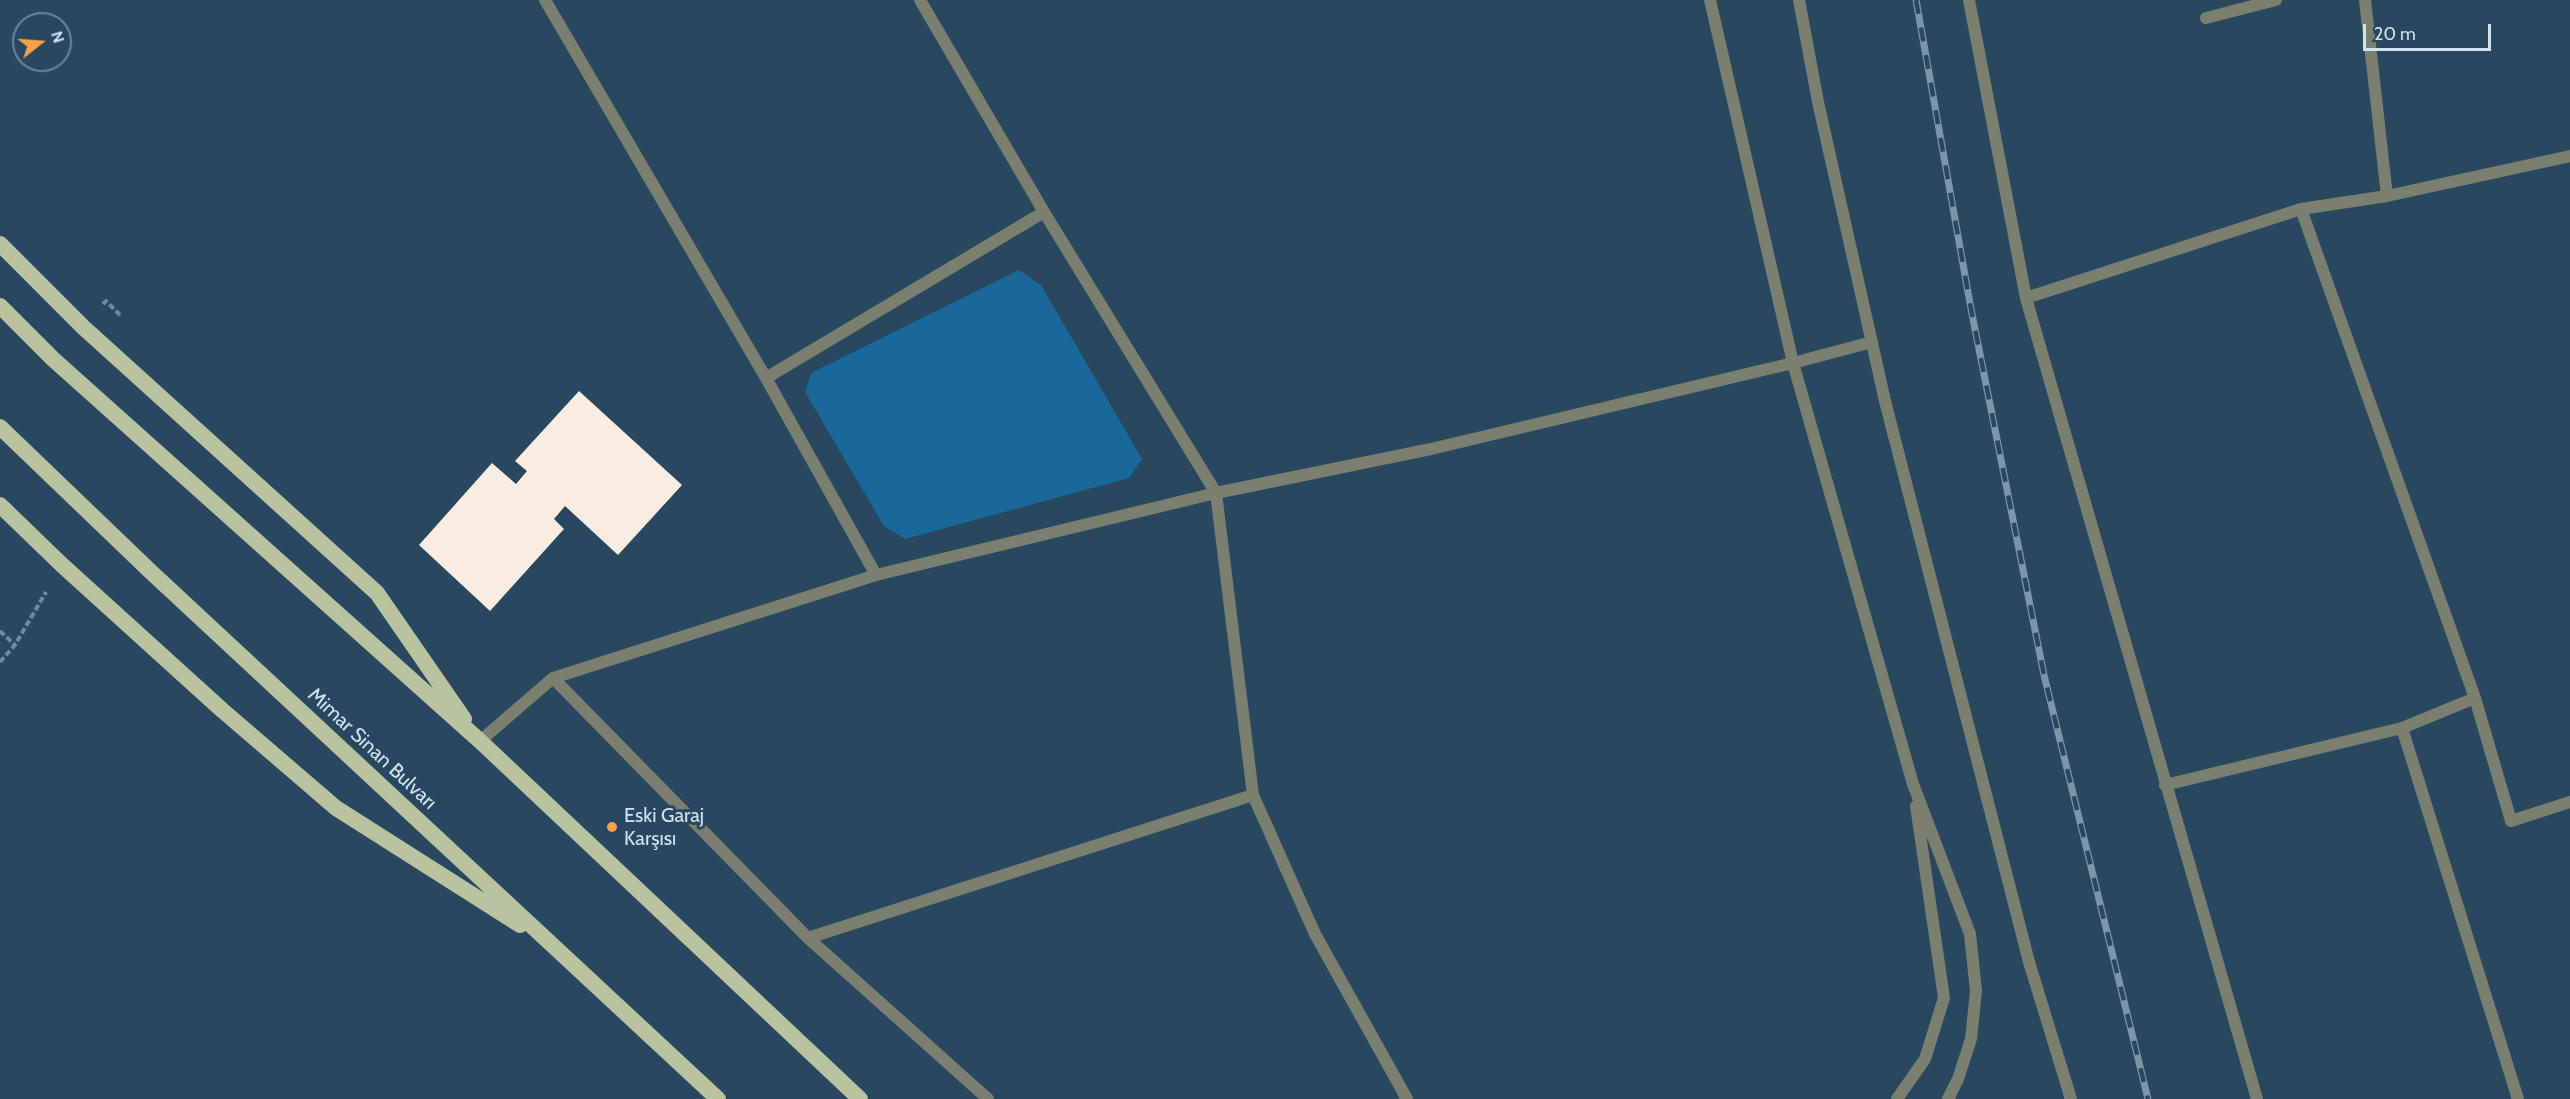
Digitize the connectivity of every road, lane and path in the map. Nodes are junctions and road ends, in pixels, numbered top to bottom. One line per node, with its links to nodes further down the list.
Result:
1 (545, 0): 18 (street)
2 (920, 0): 12 (street)
3 (1710, 0): 17 (street)
4 (1798, 0): 16 (street)
5 (1969, 0): 14 (street)
6 (2276, 0): 8 (street)
7 (2365, 0): 10 (street)
8 (2206, 18)
9 (2570, 156): 10 (street)
10 (2387, 196): 11 (street)
11 (2301, 209): 14 (street); 28 (street)
12 (1044, 212): 18 (street); 20 (street)
13 (0, 244): 30 (highway)
14 (2025, 298): 32 (street)
15 (0, 306): 30 (highway)
16 (1872, 342): 17 (street); 43 (street)
17 (1793, 363): 20 (street); 31 (street)
18 (766, 378): 23 (street)
19 (0, 427): 36 (highway, Mimar Sinan Bulvarı)
20 (1216, 493): 23 (street); 33 (street)
21 (0, 505): 22 (highway)
22 (62, 565): 25 (path); 36 (highway)
23 (876, 575): 27 (street)
24 (0, 631): 25 (path)
25 (15, 645): 26 (path)
26 (0, 662)
27 (553, 678): 30 (street); 35 (street)
28 (2475, 698): 29 (street); 34 (street)
29 (2402, 728): 32 (street); 45 (street)
30 (480, 741): 38 (highway)
31 (1913, 784): 41 (street); 42 (street)
32 (2165, 785): 44 (street)
33 (1253, 795): 35 (street); 40 (street)
34 (2570, 802)
35 (808, 938): 39 (street)
36 (554, 946): 37 (highway, Mimar Sinan Bulvarı)
37 (718, 1099)
38 (860, 1099)
39 (988, 1099)
40 (1407, 1099)
41 (1897, 1099)
42 (1948, 1099)
43 (2071, 1099)
44 (2257, 1099)
45 (2518, 1099)

